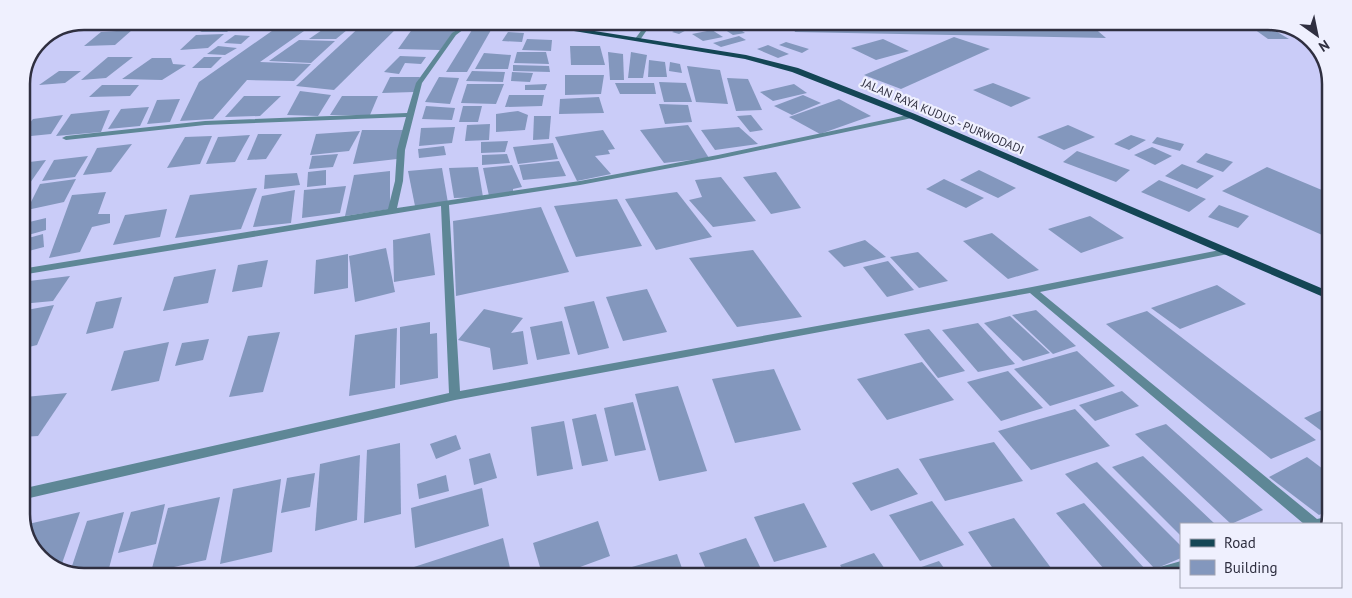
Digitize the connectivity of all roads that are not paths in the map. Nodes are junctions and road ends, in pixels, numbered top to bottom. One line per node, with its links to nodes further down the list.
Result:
1 (459, 30): 5 (street)
2 (577, 30): 4 (main road, JALAN RAYA KUDUS - PURWODADI)
3 (644, 30): 4 (street)
4 (638, 39): 6 (main road, JALAN RAYA KUDUS - PURWODADI)
5 (410, 115): 7 (street); 9 (street)
6 (912, 116): 8 (street); 10 (main road, JALAN RAYA KUDUS - PURWODADI)
7 (66, 138)
8 (445, 204): 9 (street); 14 (street)
9 (392, 211): 11 (street)
10 (1225, 252): 12 (street); 13 (main road, JALAN RAYA KUDUS - PURWODADI)
11 (30, 271)
12 (1032, 290): 14 (street); 16 (street)
13 (1322, 292)
14 (454, 396): 15 (street)
15 (30, 493)
16 (1311, 523)

